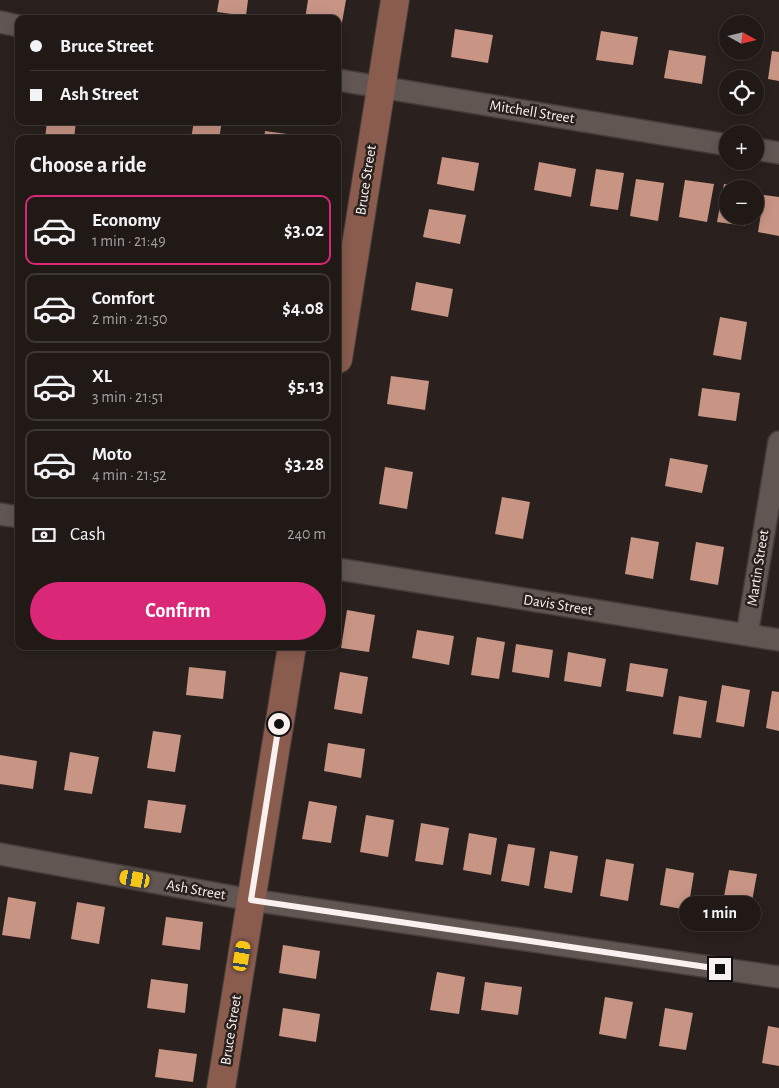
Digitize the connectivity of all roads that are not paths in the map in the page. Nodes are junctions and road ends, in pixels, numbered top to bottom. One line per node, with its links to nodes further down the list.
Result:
1 (395, 0): 5 (street, Bruce Street)
2 (0, 22): 3 (street)
3 (15, 25)
4 (341, 80): 5 (street, Mitchell Street)
5 (381, 87): 6 (street, Mitchell Street); 9 (street, Bruce Street)
6 (719, 143)
7 (764, 150): 8 (street)
8 (779, 153)
9 (341, 341)
10 (779, 442): 14 (street, Martin Street)
11 (0, 514): 12 (street)
12 (15, 516)
13 (341, 569): 14 (street, Davis Street)
14 (748, 635): 15 (street, Davis Street)
15 (779, 640)
16 (291, 650): 18 (street, Bruce Street)
17 (0, 854): 18 (street, Ash Street)
18 (251, 900): 19 (street, Ash Street); 20 (street, Bruce Street)
19 (779, 977)
20 (221, 1088)

